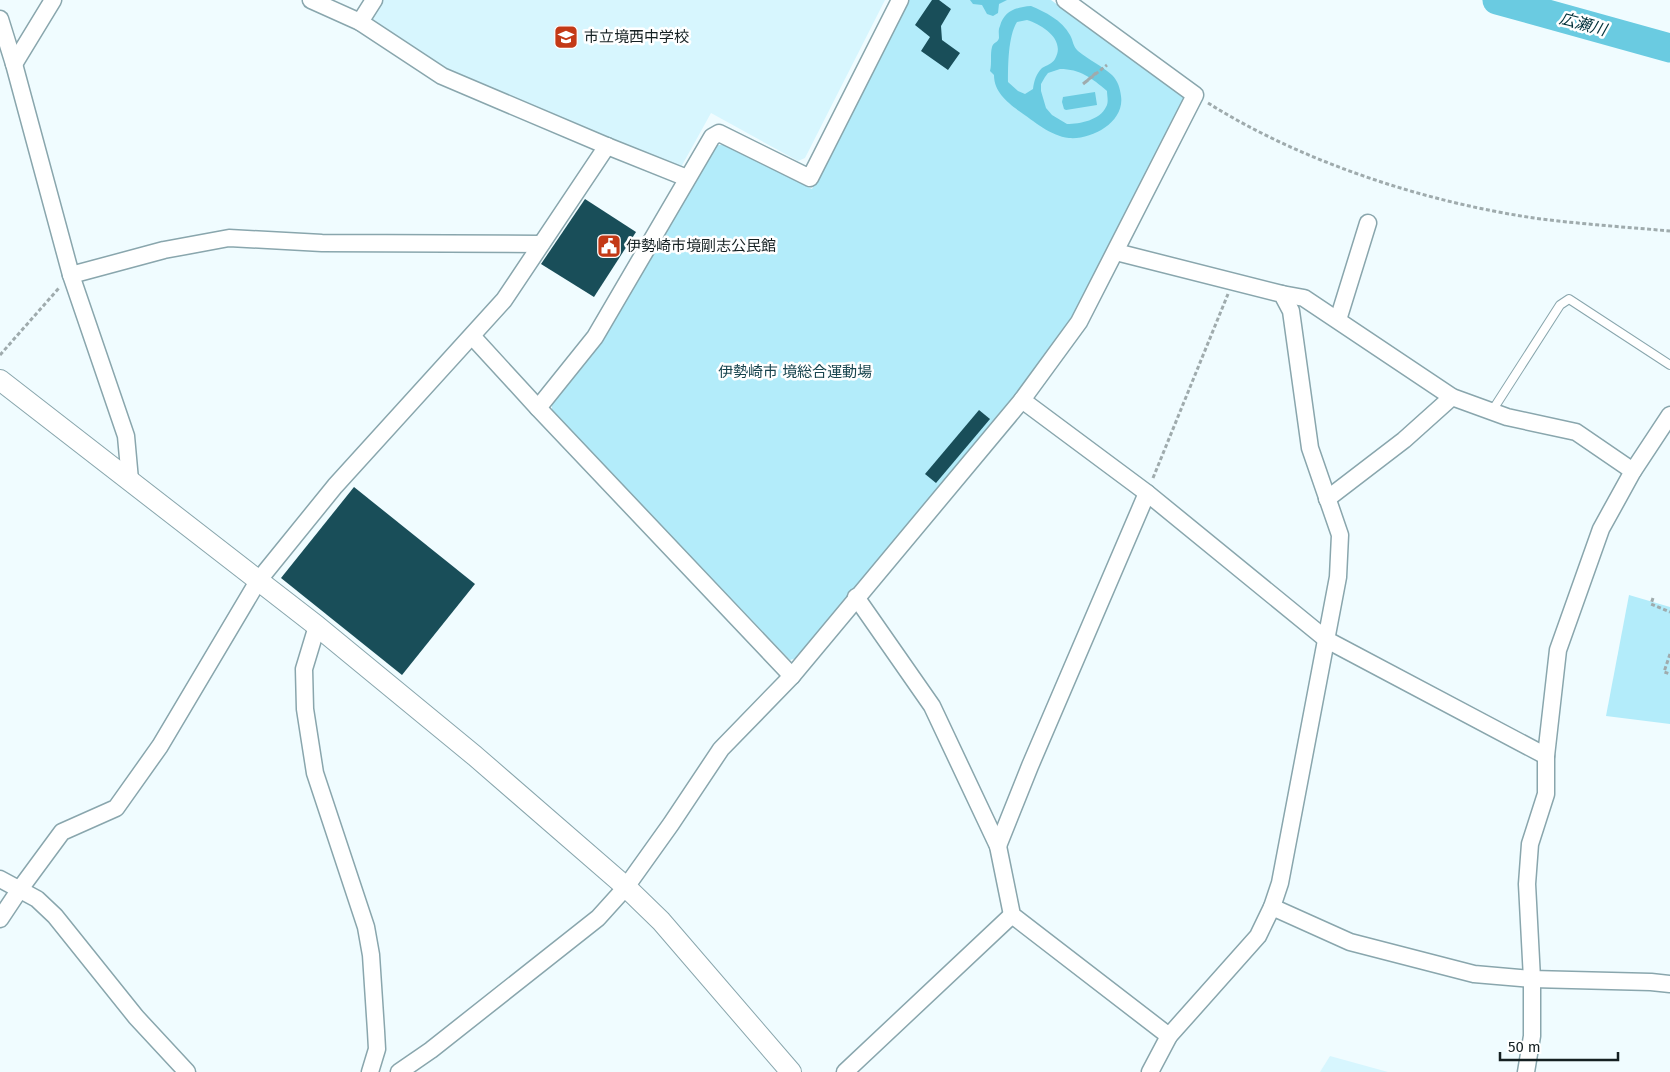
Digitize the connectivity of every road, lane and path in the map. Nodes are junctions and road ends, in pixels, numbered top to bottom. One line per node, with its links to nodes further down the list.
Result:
1 (53, 0): 8 (street)
2 (311, 0): 7 (street)
3 (374, 0): 7 (street)
4 (900, 0): 13 (street)
5 (1065, 0): 11 (street)
6 (0, 19): 8 (street)
7 (360, 22): 12 (street)
8 (14, 64): 18 (street)
9 (1107, 65): 10 (path)
10 (1096, 73)
11 (1195, 95): 15 (path); 17 (street)
12 (608, 146): 13 (street); 16 (street)
13 (687, 178): 28 (street)
14 (1368, 223): 21 (street)
15 (1670, 231)
16 (541, 244): 18 (street); 22 (street)
17 (1116, 252): 19 (street); 27 (street)
18 (71, 275): 23 (path); 32 (street)
19 (1233, 282): 20 (street); 33 (path)
20 (1282, 294): 21 (street); 34 (street)
21 (1338, 320): 26 (street)
22 (472, 336): 28 (street); 35 (street)
23 (0, 355)
24 (1670, 365): 29 (lane)
25 (0, 380): 32 (street)
26 (1452, 397): 29 (street); 34 (street)
27 (1022, 400): 33 (street); 36 (street)
28 (538, 408): 43 (street)
29 (1492, 411): 31 (street)
30 (1670, 415): 31 (street)
31 (1633, 470): 44 (street)
32 (130, 480): 35 (street)
33 (1147, 493): 40 (street); 45 (street)
34 (1327, 500): 40 (street)
35 (258, 581): 39 (street); 48 (street)
36 (856, 597): 43 (street); 45 (street)
37 (1653, 598): 38 (path)
38 (1670, 612)
39 (318, 626): 47 (street); 56 (street)
40 (1327, 640): 44 (street); 49 (street)
41 (1670, 654): 42 (path)
42 (1670, 674)
43 (792, 676): 47 (street)
44 (1546, 756): 52 (street)
45 (998, 846): 50 (street)
46 (0, 878): 48 (street)
47 (626, 887): 57 (street); 58 (street)
48 (20, 890): 51 (street); 55 (street)
49 (1272, 908): 52 (street); 54 (street)
50 (1012, 915): 54 (street); 59 (street)
51 (0, 919)
52 (1532, 979): 53 (street); 61 (street)
53 (1670, 984)
54 (1169, 1036): 60 (street)
55 (187, 1072)
56 (370, 1072)
57 (399, 1072)
58 (791, 1072)
59 (845, 1072)
60 (1150, 1072)
61 (1526, 1072)

